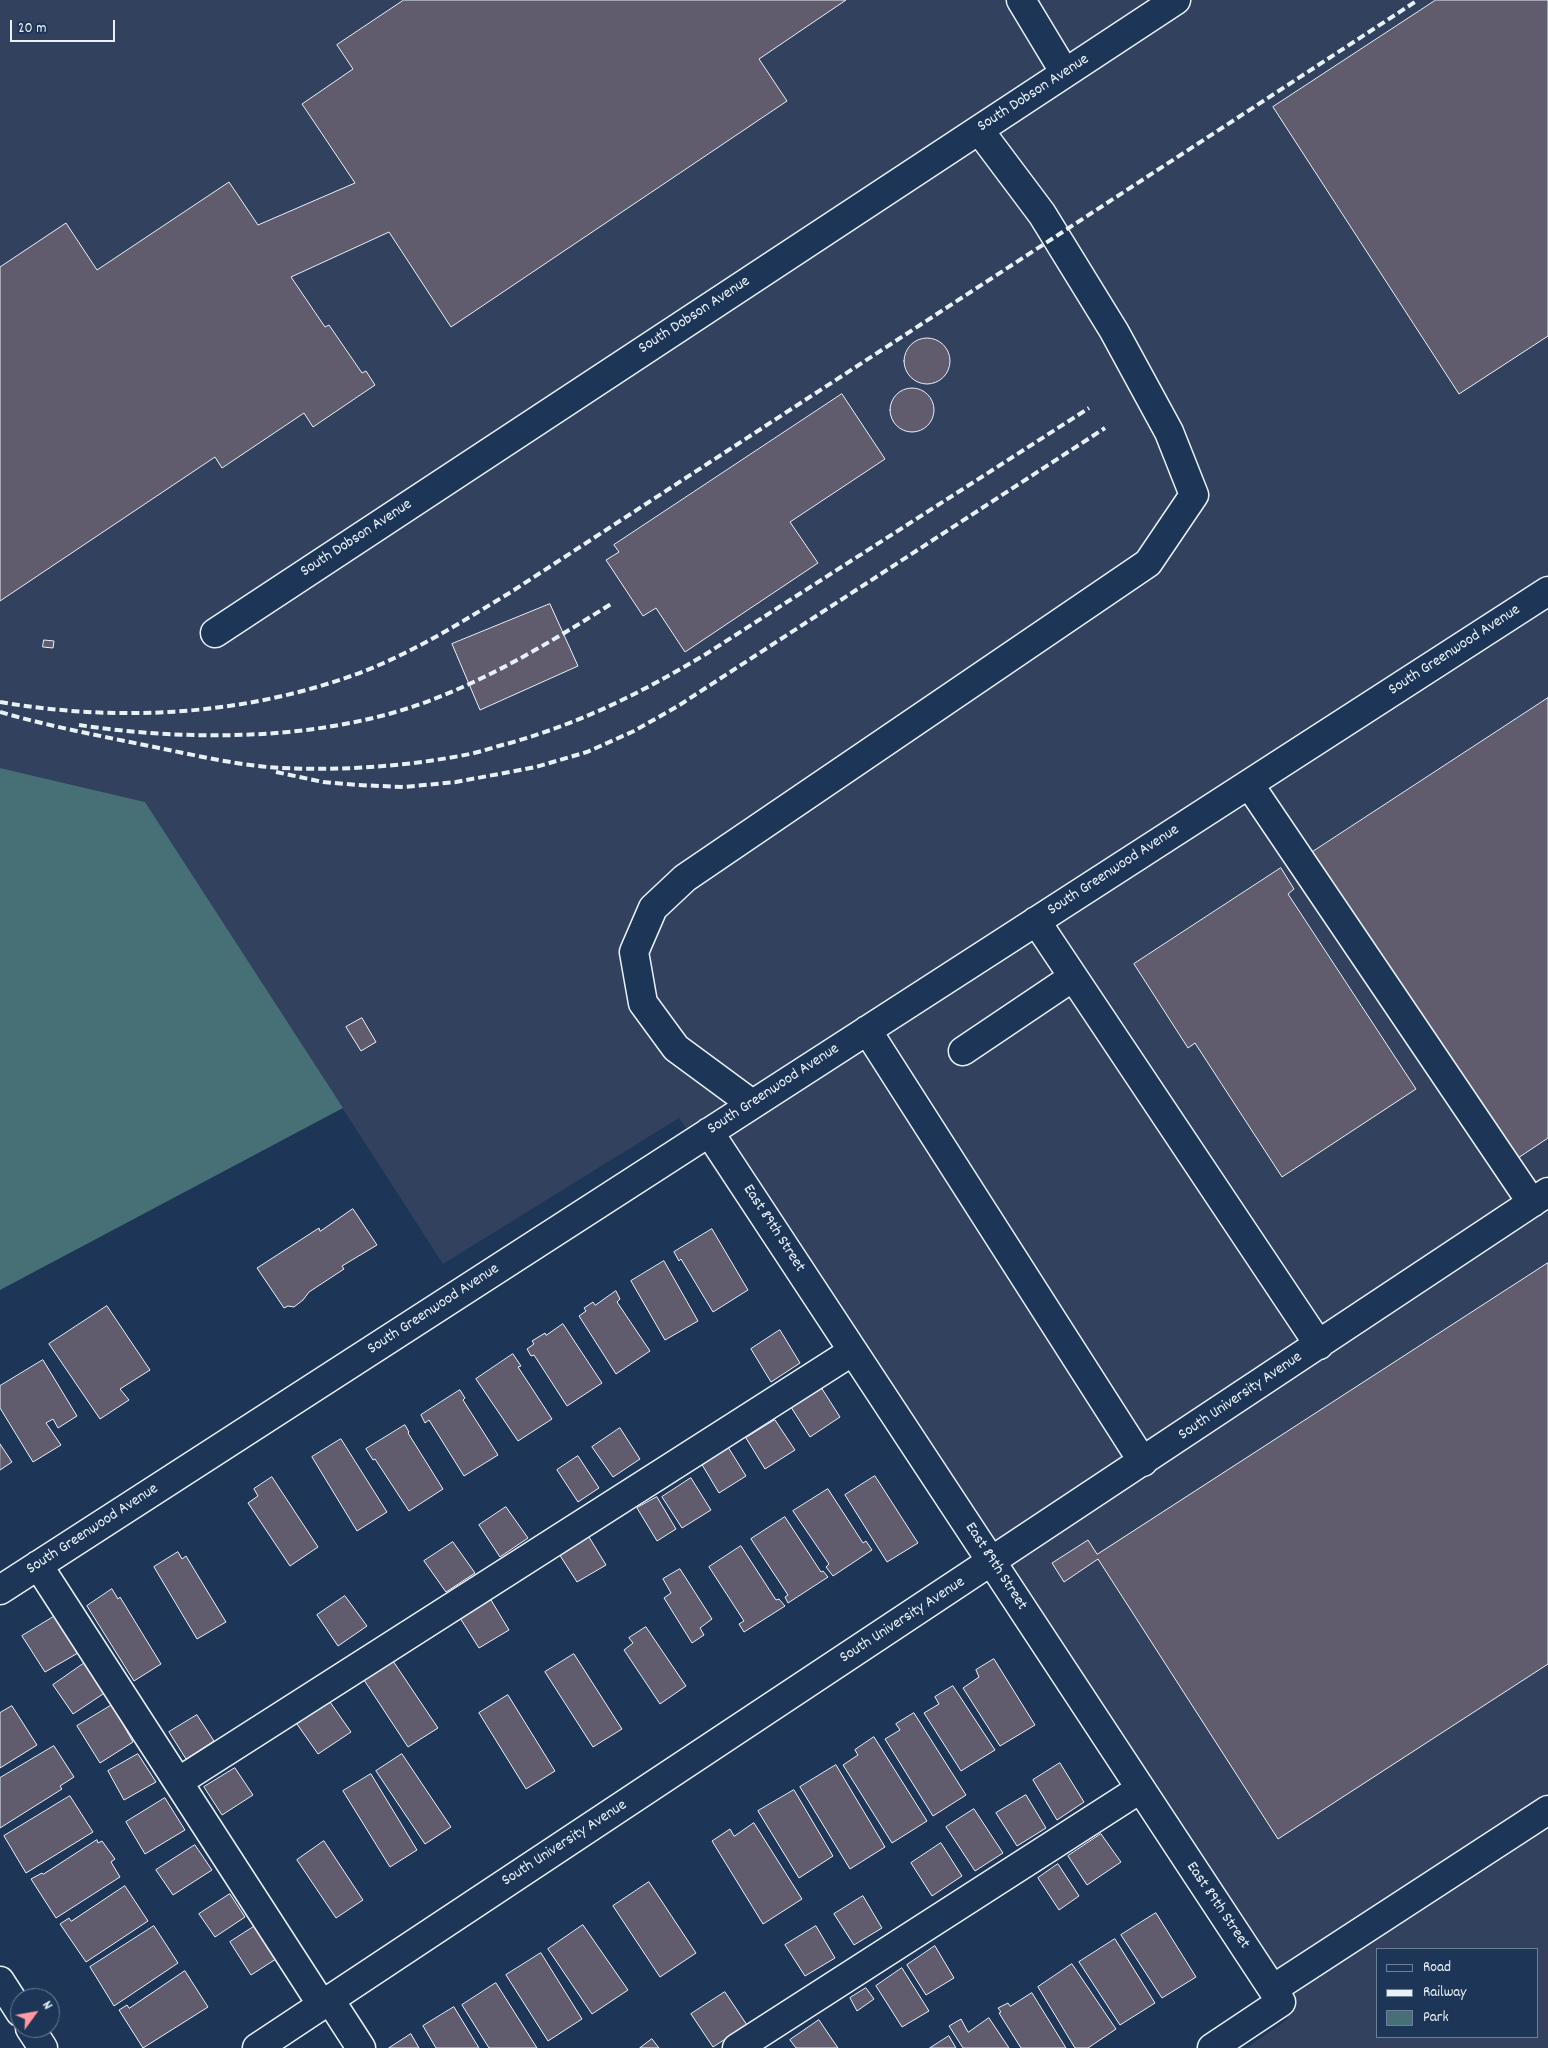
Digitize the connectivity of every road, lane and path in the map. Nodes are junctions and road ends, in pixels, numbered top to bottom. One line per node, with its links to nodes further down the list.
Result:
1 (1021, 0): 3 (street)
2 (1176, 0): 3 (street, South Dobson Avenue)
3 (1065, 73): 4 (street, South Dobson Avenue)
4 (978, 130): 6 (street, South Dobson Avenue); 12 (street)
5 (1548, 591): 7 (street, South Greenwood Avenue)
6 (215, 633)
7 (1249, 784): 8 (street, South Greenwood Avenue); 14 (street)
8 (1036, 922): 9 (street); 10 (street, South Greenwood Avenue)
9 (1073, 977): 11 (street); 15 (street)
10 (867, 1030): 12 (street, South Greenwood Avenue); 17 (street)
11 (963, 1051)
12 (752, 1104): 13 (street, South Greenwood Avenue)
13 (709, 1132): 16 (street, East 89th Street); 19 (street, South Greenwood Avenue)
14 (1540, 1198): 15 (street, South University Avenue)
15 (1319, 1344): 17 (street, South University Avenue)
16 (853, 1351): 18 (street, East 89th Street); 21 (street)
17 (1143, 1462): 18 (street, South University Avenue)
18 (992, 1562): 22 (street, East 89th Street); 27 (street, South University Avenue)
19 (38, 1565): 20 (street, South Greenwood Avenue); 21 (street)
20 (0, 1590)
21 (178, 1782): 27 (street)
22 (1140, 1790): 26 (street, East 89th Street); 30 (street)
23 (1548, 1810): 26 (street)
24 (0, 1981): 25 (street)
25 (10, 1996)
26 (1277, 1996): 31 (street)
27 (326, 2002): 28 (street, South University Avenue); 29 (street)
28 (257, 2048)
29 (361, 2048)
30 (737, 2048)
31 (1212, 2048)

